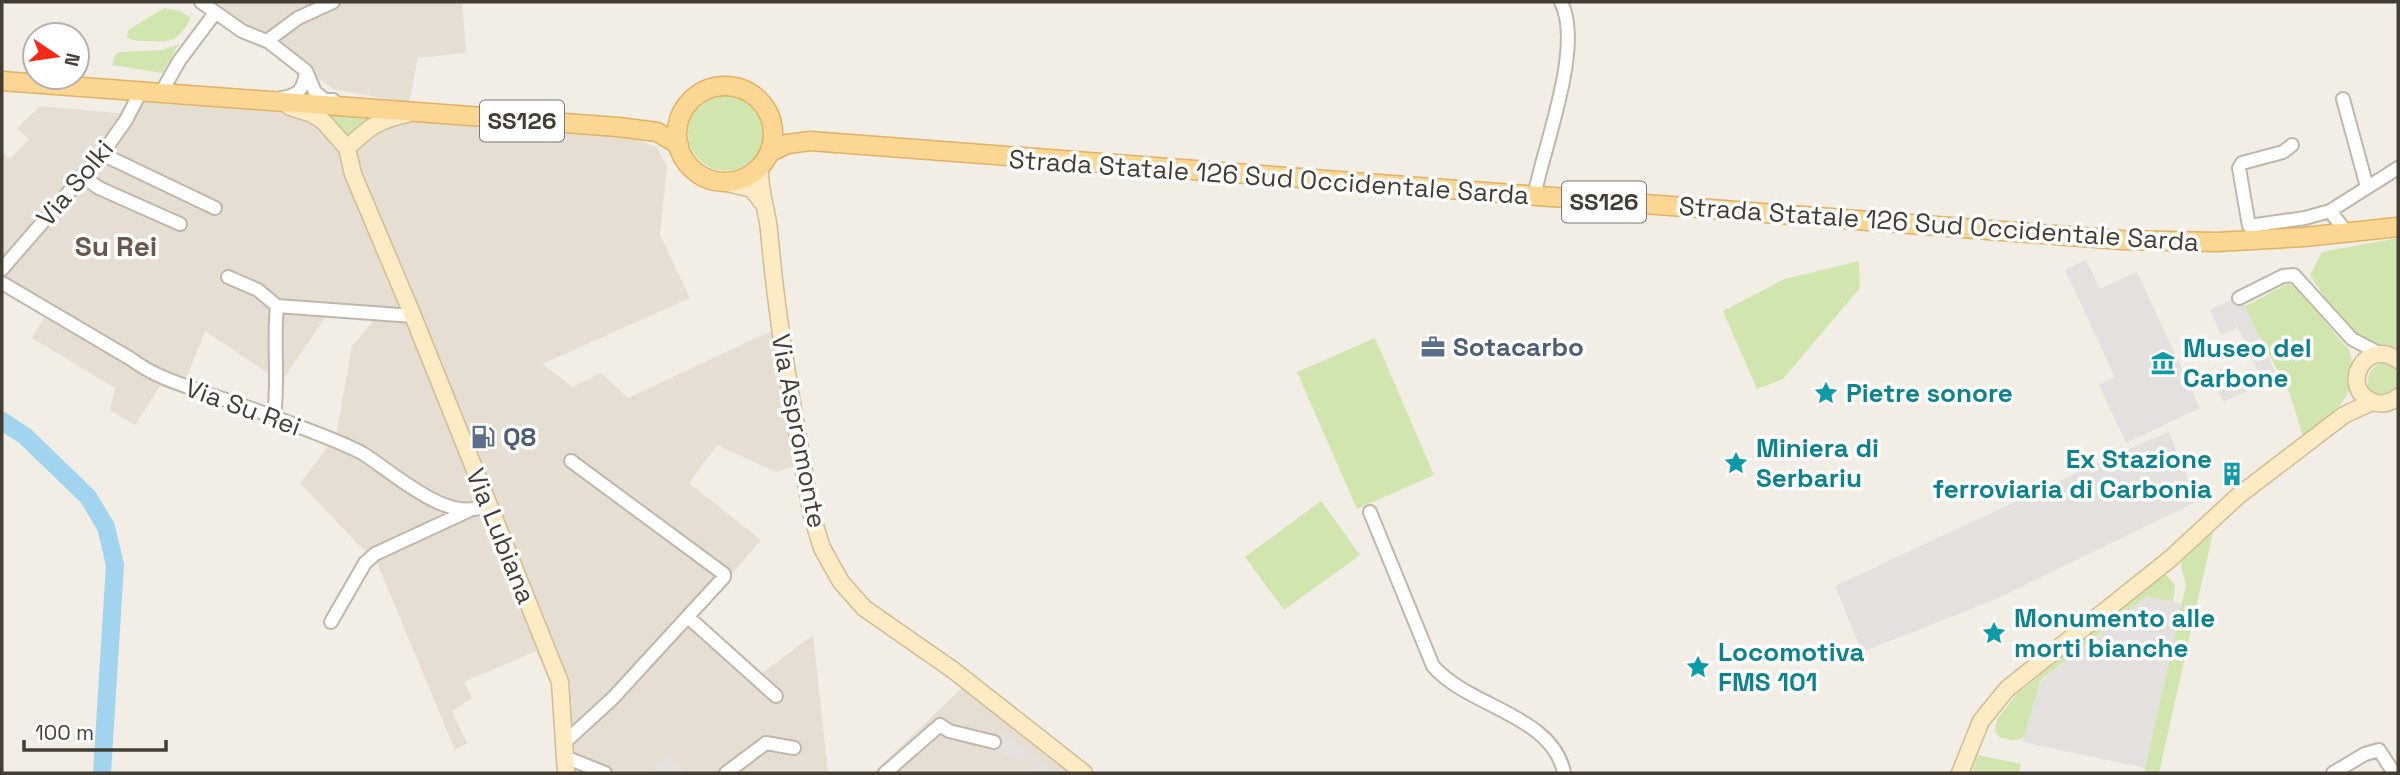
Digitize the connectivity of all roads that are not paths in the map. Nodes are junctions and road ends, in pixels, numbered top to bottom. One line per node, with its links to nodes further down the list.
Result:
1 (201, 2): 4 (street)
2 (334, 2): 5 (street)
3 (1562, 3): 27 (street)
4 (215, 13): 5 (street); 8 (street)
5 (269, 42): 6 (street)
6 (306, 71): 11 (street); 12 (street)
7 (2, 81): 9 (main road, SS126)
8 (164, 88): 9 (main road, SS126); 11 (main road, SS126)
9 (141, 92): 21 (street, Via Solki)
10 (2343, 99): 26 (street)
11 (260, 100): 12 (main road, SS126); 20 (main road, Via Lubiana)
12 (370, 108): 13 (main road, SS126)
13 (416, 112): 16 (main road, SS126); 20 (main road)
14 (681, 117): 15 (main road); 16 (main road, SS126); 18 (main road)
15 (773, 127): 17 (main road, SS126); 22 (main road)
16 (629, 129): 18 (main road, SS126)
17 (810, 141): 22 (main road, SS126); 27 (main road, Strada Statale 126 Sud Occidentale Sarda / SS126)
18 (679, 145): 25 (main road)
19 (2292, 145): 29 (street)
20 (347, 148): 39 (main road, Via Lubiana)
21 (102, 153): 24 (street, Via Solki); 28 (street)
22 (765, 160): 25 (main road, SS126); 30 (main road, Via Aspromonte)
23 (2398, 168): 26 (street)
24 (82, 176): 31 (street); 34 (street, Via Solki)
25 (723, 182): 30 (main road, Via Aspromonte)
26 (2367, 187): 29 (street)
27 (1534, 197): 33 (main road, Strada Statale 126 Sud Occidentale Sarda / SS126)
28 (215, 208)
29 (2330, 211): 33 (street)
30 (767, 218): 61 (main road, Via Aspromonte)
31 (180, 224)
32 (2398, 227): 33 (main road, Strada Statale 126 Sud Occidentale Sarda / SS126)
33 (2347, 233)
34 (2, 269)
35 (228, 277): 38 (street)
36 (2, 283): 46 (street, Via Su Rei)
37 (2239, 298): 40 (street)
38 (277, 306): 39 (street); 46 (street)
39 (413, 316): 48 (main road, Via Lubiana)
40 (2352, 339): 41 (street); 42 (street)
41 (2392, 356): 42 (main road)
42 (2358, 376): 44 (main road); 45 (main road)
43 (2398, 397): 44 (main road)
44 (2372, 402): 45 (main road)
45 (2344, 415): 57 (main road)
46 (274, 417): 49 (street, Via Su Rei)
47 (571, 461): 51 (street)
48 (489, 503): 49 (street); 56 (main road, Via Lubiana)
49 (470, 509): 52 (street)
50 (1370, 513): 62 (street)
51 (688, 617): 53 (street); 56 (street)
52 (331, 622)
53 (776, 696)
54 (994, 742): 60 (street)
55 (793, 748): 59 (street)
56 (565, 758): 58 (street)
57 (1961, 772)
58 (605, 773)
59 (726, 773)
60 (886, 773)
61 (1084, 773)
62 (1564, 773)
63 (2333, 773): 64 (street)
64 (2395, 773)

